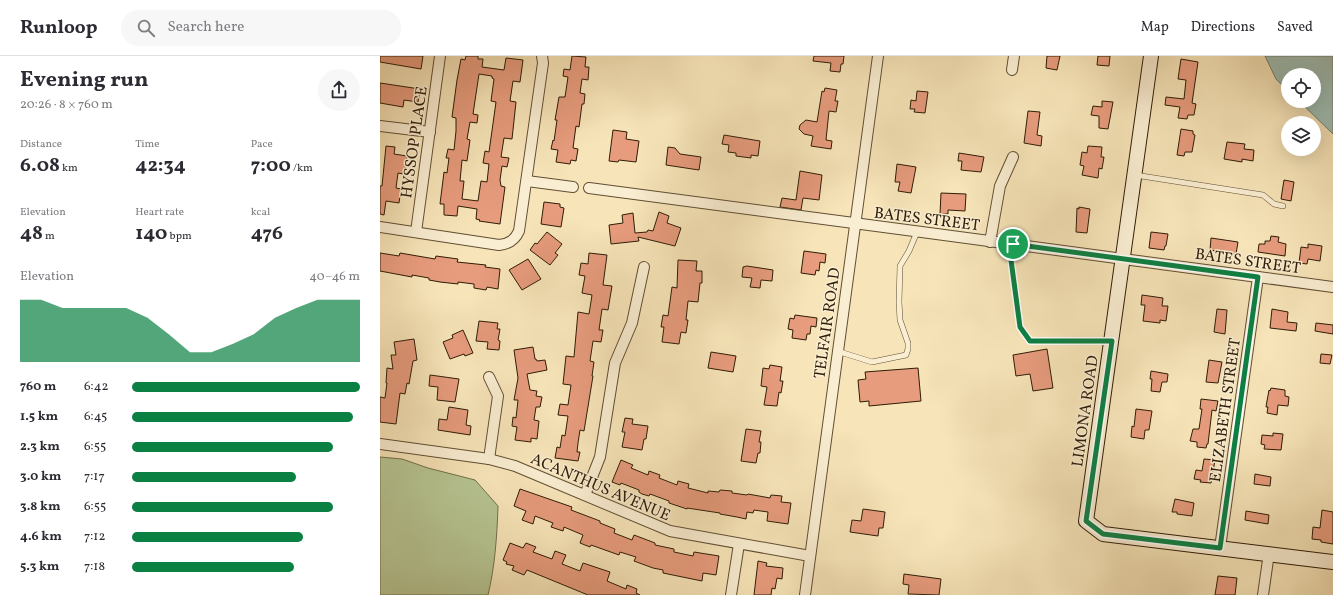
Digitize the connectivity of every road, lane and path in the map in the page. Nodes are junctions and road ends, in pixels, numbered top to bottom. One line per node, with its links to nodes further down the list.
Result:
1 (440, 56): 8 (street, HYSSOP PLACE)
2 (542, 56): 11 (street)
3 (878, 56): 15 (street, TELFAIR ROAD)
4 (1014, 56): 6 (street)
5 (1151, 56): 10 (street, LIMONA ROAD)
6 (1012, 70)
7 (380, 126): 8 (street)
8 (430, 132): 17 (street, HYSSOP PLACE)
9 (1013, 157): 19 (street)
10 (1134, 175): 14 (lane); 21 (street, LIMONA ROAD)
11 (527, 180): 12 (street); 17 (street)
12 (572, 187)
13 (588, 188): 15 (street, BATES STREET)
14 (1283, 206)
15 (854, 224): 18 (street, BATES STREET); 26 (street, TELFAIR ROAD)
16 (380, 227): 17 (street)
17 (416, 232)
18 (917, 232): 19 (street, BATES STREET); 26 (lane)
19 (990, 242): 20 (street, BATES STREET)
20 (1013, 244): 21 (street, BATES STREET); 25 (lane)
21 (1123, 258): 23 (street, BATES STREET); 25 (street, LIMONA ROAD)
22 (644, 267): 30 (street)
23 (1258, 277): 24 (street, BATES STREET); 32 (street, ELIZABETH STREET)
24 (1333, 287)
25 (1112, 341): 32 (street, LIMONA ROAD)
26 (837, 351): 34 (street, TELFAIR ROAD)
27 (488, 377): 29 (street)
28 (380, 444): 29 (street, ACANTHUS AVENUE)
29 (489, 459): 30 (street, ACANTHUS AVENUE)
30 (585, 496): 31 (street, ACANTHUS AVENUE)
31 (739, 544): 34 (street, ACANTHUS AVENUE); 36 (street)
32 (1220, 548): 33 (street, LIMONA ROAD)
33 (1269, 554): 35 (street, LIMONA ROAD); 38 (street)
34 (810, 556): 37 (street, TELFAIR ROAD)
35 (1333, 562)
36 (731, 595)
37 (805, 595)
38 (1264, 595)

